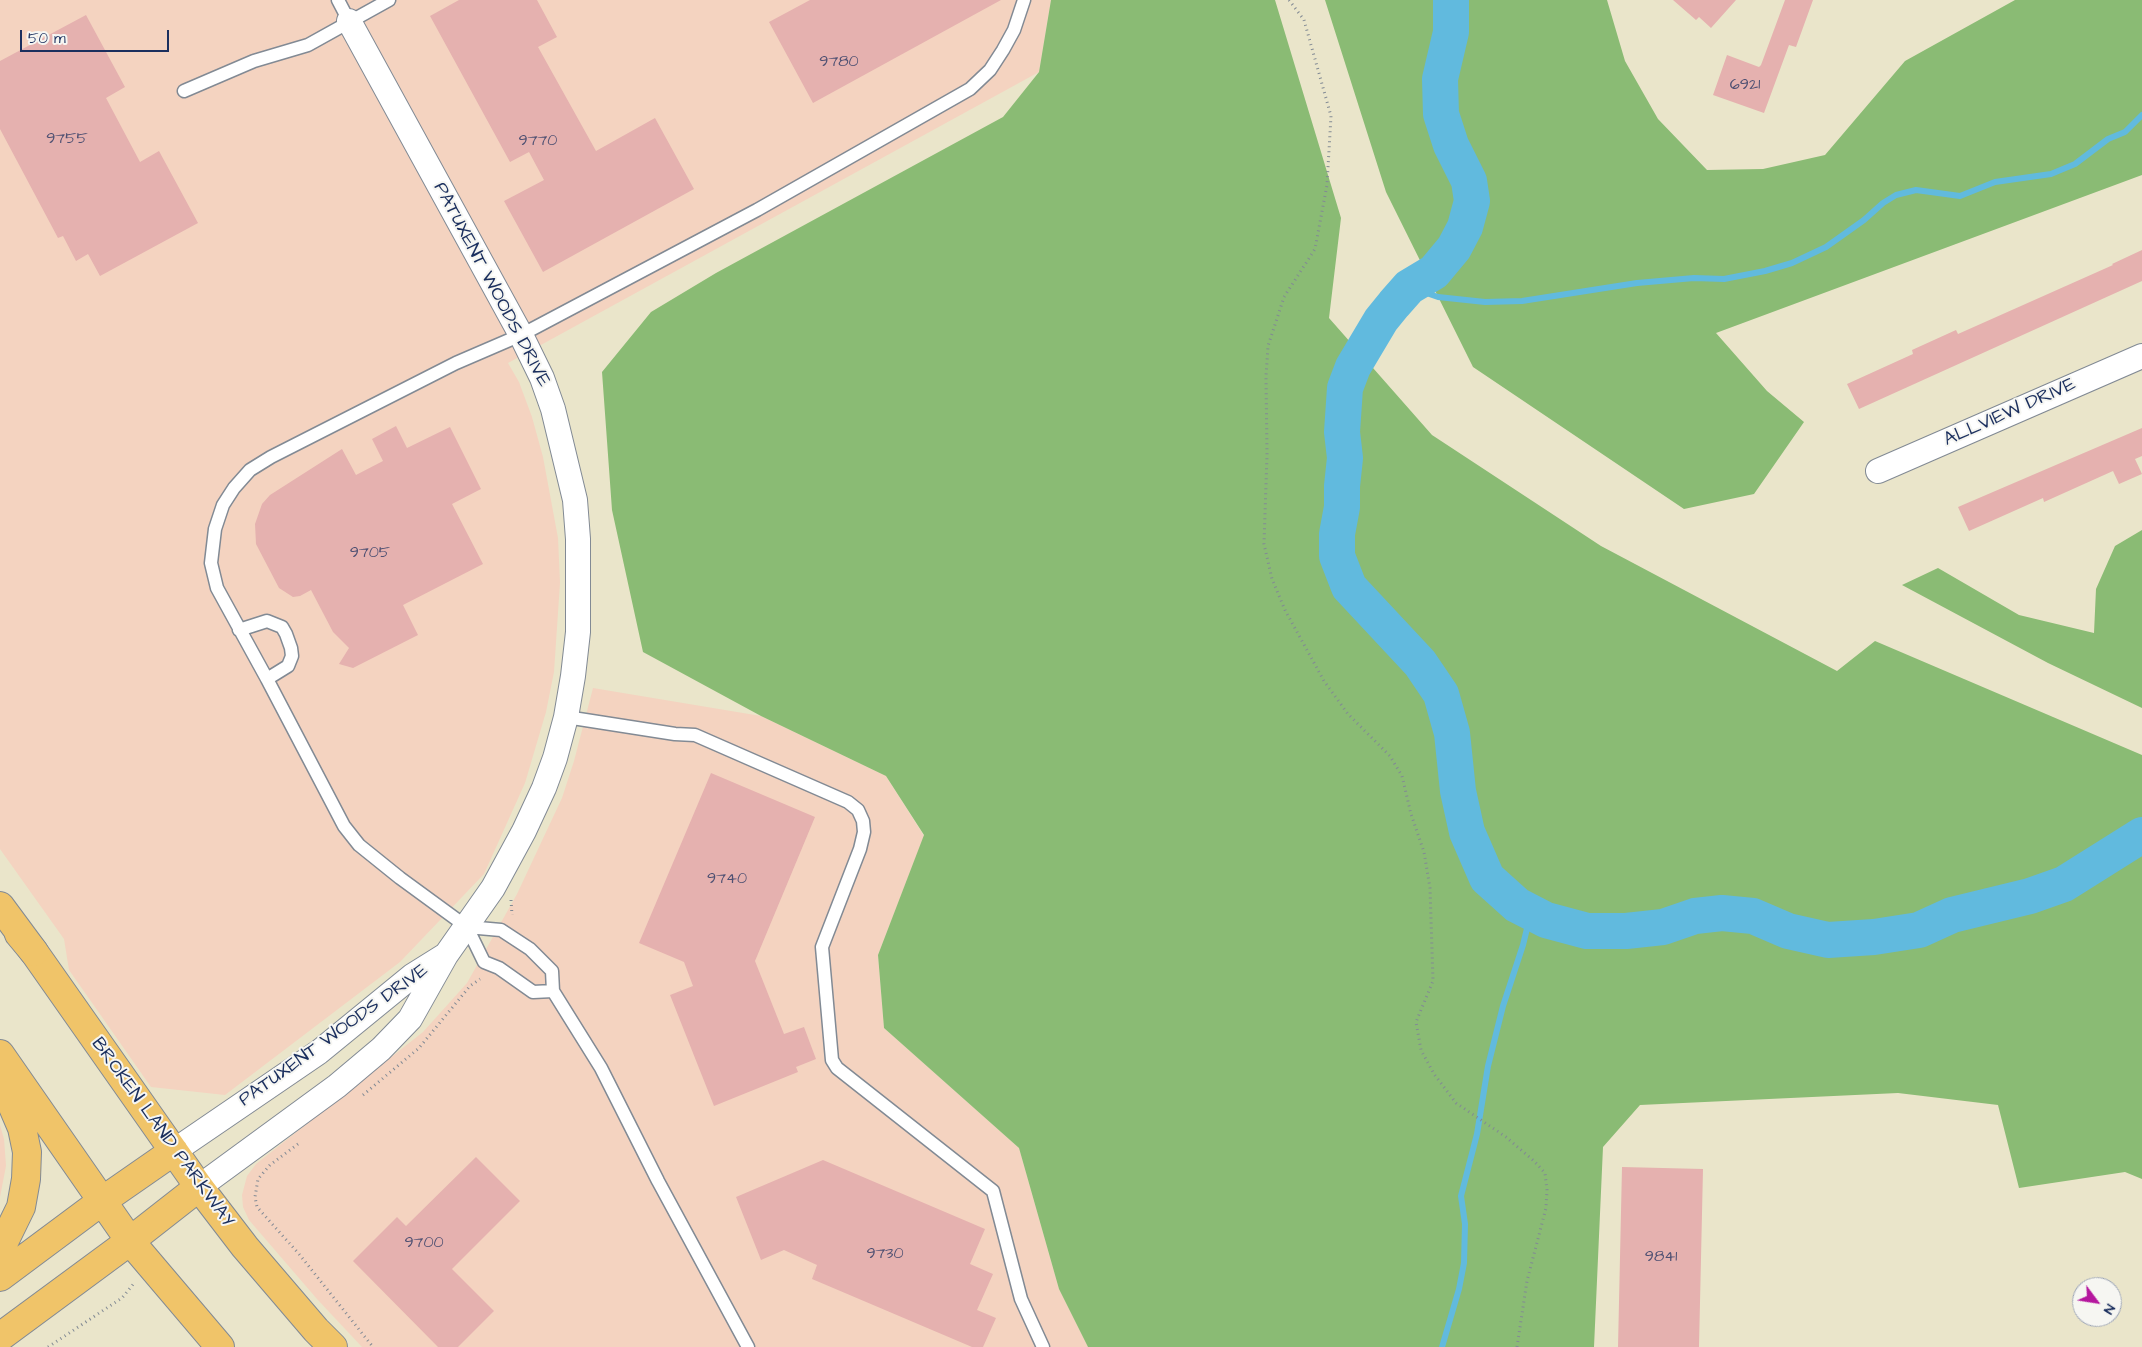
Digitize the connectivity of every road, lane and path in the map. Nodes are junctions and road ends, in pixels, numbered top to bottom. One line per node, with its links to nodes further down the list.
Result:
1 (338, 0): 5 (lane)
2 (389, 0): 5 (lane)
3 (1024, 0): 7 (lane)
4 (1289, 0): 38 (path)
5 (349, 21): 6 (lane); 7 (street, PATUXENT WOODS DRIVE)
6 (184, 91)
7 (521, 334): 10 (lane); 12 (street, PATUXENT WOODS DRIVE)
8 (2142, 356): 9 (street, ALLVIEW DRIVE)
9 (1878, 471)
10 (239, 630): 11 (lane); 11 (lane)
11 (267, 679): 15 (lane)
12 (566, 717): 15 (street, PATUXENT WOODS DRIVE); 37 (lane)
13 (0, 906): 16 (main road)
14 (0, 912): 16 (main road, BROKEN LAND PARKWAY)
15 (467, 927): 17 (street, PATUXENT WOODS DRIVE); 20 (lane); 20 (lane)
16 (34, 952): 23 (main road, BROKEN LAND PARKWAY)
17 (446, 955): 23 (street, PATUXENT WOODS DRIVE); 24 (street, PATUXENT WOODS DRIVE)
18 (480, 979): 19 (path)
19 (470, 986)
20 (554, 991): 36 (lane)
21 (0, 1054): 26 (main road)
22 (0, 1077): 28 (main road)
23 (174, 1151): 24 (main road, BROKEN LAND PARKWAY); 26 (main road)
24 (199, 1187): 27 (main road); 34 (main road, BROKEN LAND PARKWAY)
25 (255, 1192): 35 (path)
26 (102, 1200): 27 (main road); 29 (main road)
27 (130, 1241): 31 (main road); 33 (main road)
28 (0, 1250)
29 (0, 1277)
30 (138, 1280): 32 (path)
31 (0, 1337)
32 (48, 1347)
33 (220, 1347)
34 (334, 1347)
35 (373, 1347)
36 (748, 1347)
37 (1043, 1347)
38 (1517, 1347)

